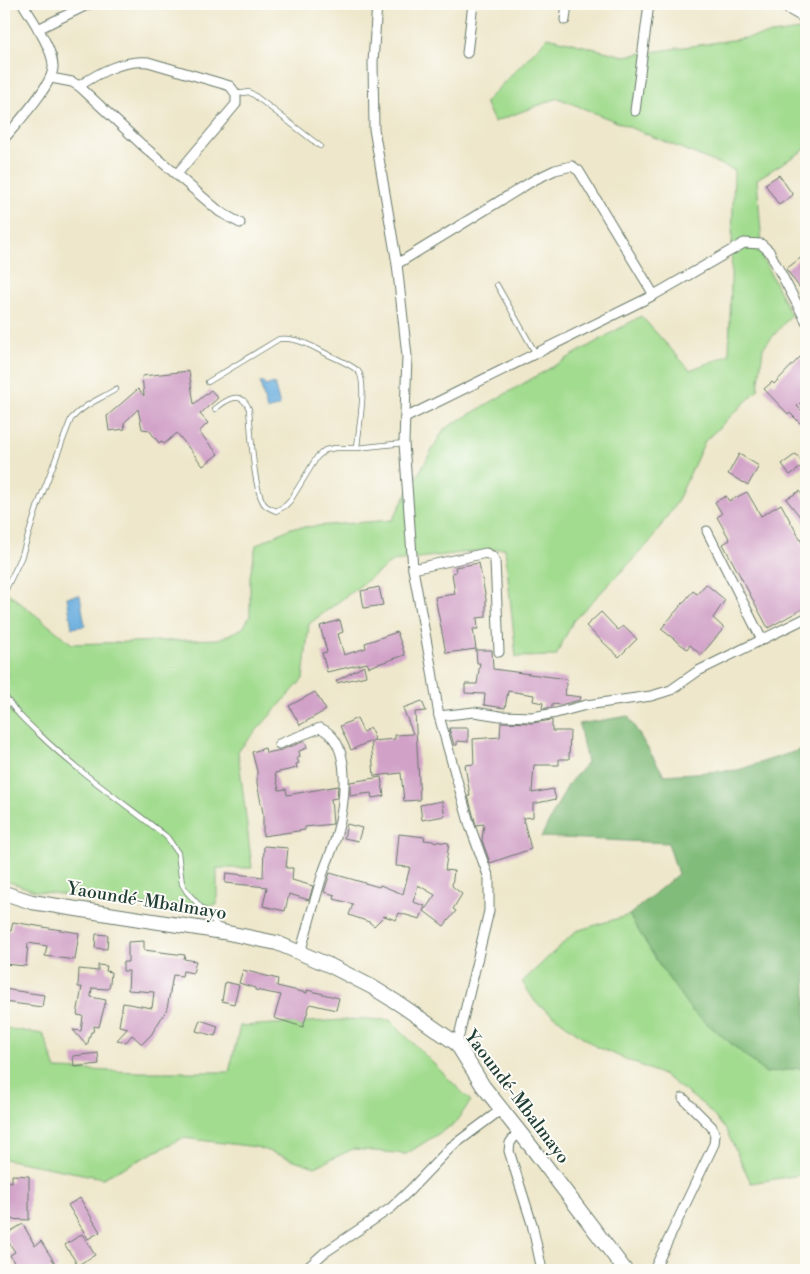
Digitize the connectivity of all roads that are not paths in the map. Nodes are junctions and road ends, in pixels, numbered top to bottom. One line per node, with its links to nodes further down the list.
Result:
1 (23, 4): 11 (street)
2 (89, 4): 11 (street)
3 (377, 4): 21 (street)
4 (473, 4): 12 (street)
5 (567, 4): 9 (street)
6 (649, 4): 16 (street)
7 (779, 4): 8 (street)
8 (791, 7): 10 (street)
9 (565, 20)
10 (806, 20)
11 (38, 30): 13 (street)
12 (467, 53)
13 (51, 78): 14 (street); 17 (street)
14 (79, 86): 15 (street); 19 (street)
15 (236, 94): 18 (lane); 19 (street)
16 (635, 111)
17 (4, 140)
18 (320, 146)
19 (177, 174): 20 (street)
20 (240, 223)
21 (396, 264): 23 (street); 29 (street)
22 (497, 285): 25 (lane)
23 (654, 295): 24 (street); 25 (street)
24 (806, 320)
25 (535, 352): 29 (street)
26 (208, 382): 31 (lane)
27 (116, 389): 34 (lane)
28 (215, 409): 31 (lane)
29 (405, 418): 30 (street)
30 (404, 443): 31 (lane); 33 (street)
31 (357, 448)
32 (707, 531): 36 (street)
33 (414, 569): 37 (street); 39 (street)
34 (4, 593)
35 (806, 618): 36 (street)
36 (762, 640): 39 (street)
37 (499, 652)
38 (4, 694): 42 (lane)
39 (438, 716): 44 (street)
40 (279, 744): 43 (street)
41 (4, 893): 42 (highway, Yaoundé-Mbalmayo)
42 (223, 932): 43 (highway, Yaoundé-Mbalmayo)
43 (300, 953): 44 (highway, Yaoundé-Mbalmayo)
44 (457, 1044): 46 (highway, Yaoundé-Mbalmayo)
45 (683, 1098): 51 (street)
46 (502, 1109): 47 (highway, Yaoundé-Mbalmayo); 48 (street)
47 (519, 1130): 49 (street); 50 (highway, Yaoundé-Mbalmayo)
48 (305, 1270)
49 (542, 1270)
50 (625, 1270)
51 (654, 1270)

